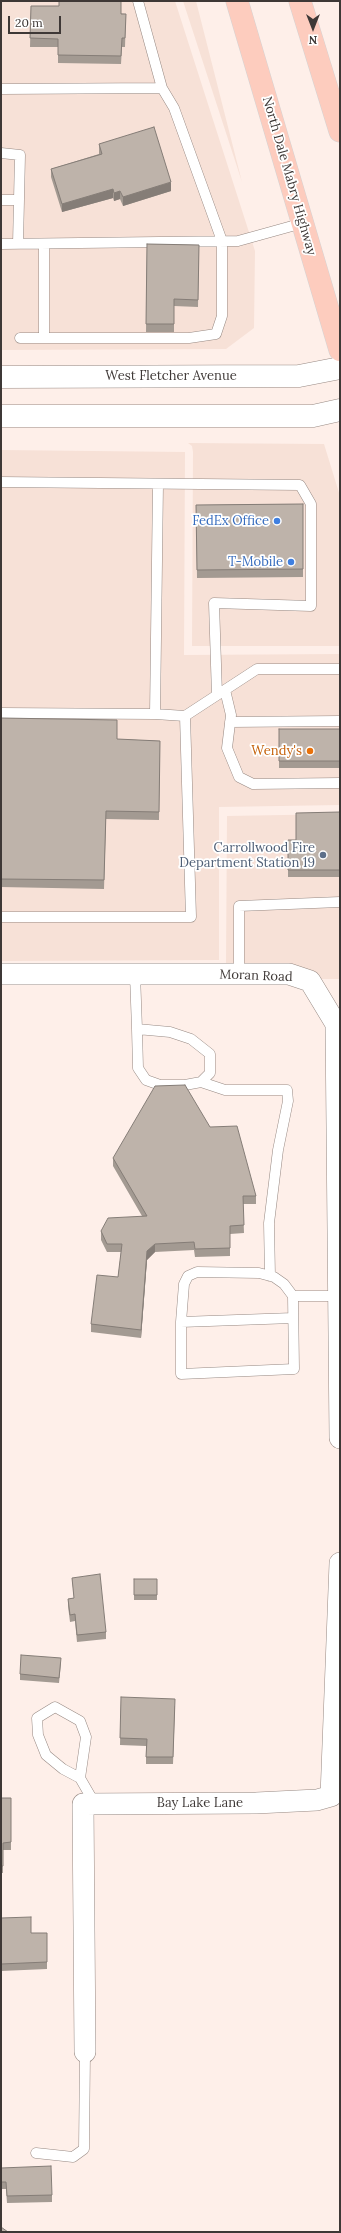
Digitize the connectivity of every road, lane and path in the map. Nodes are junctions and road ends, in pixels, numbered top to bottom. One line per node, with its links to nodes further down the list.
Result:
1 (138, 1): 4 (lane)
2 (237, 1): 10 (main road, North Dale Mabry Highway)
3 (300, 1): 6 (main road)
4 (162, 88): 5 (lane); 11 (lane)
5 (1, 89)
6 (340, 131)
7 (1, 153): 9 (lane)
8 (1, 200): 9 (lane)
9 (19, 200): 13 (lane)
10 (302, 223): 11 (lane); 17 (main road, North Dale Mabry Highway)
11 (222, 241): 14 (lane); 16 (lane)
12 (1, 244): 13 (lane)
13 (18, 244): 14 (lane)
14 (44, 244): 16 (lane)
15 (20, 338): 16 (lane)
16 (44, 338)
17 (340, 350)
18 (340, 368): 19 (main road, West Fletcher Avenue)
19 (1, 376)
20 (340, 410): 21 (main road)
21 (1, 416)
22 (1, 482): 23 (lane)
23 (158, 484): 25 (lane); 27 (lane)
24 (340, 669): 25 (lane)
25 (221, 693): 28 (lane); 30 (lane)
26 (1, 713): 27 (lane)
27 (155, 714): 28 (lane)
28 (185, 716): 33 (lane)
29 (340, 721): 30 (lane)
30 (230, 722): 31 (lane)
31 (340, 782)
32 (340, 902): 36 (lane)
33 (1, 917)
34 (1, 974): 35 (street, Moran Road)
35 (135, 974): 36 (street, Moran Road); 37 (lane)
36 (240, 974): 41 (street, Moran Road)
37 (137, 1029): 38 (lane); 38 (lane)
38 (201, 1082): 39 (lane)
39 (270, 1276): 40 (lane); 43 (lane)
40 (293, 1296): 41 (lane); 42 (lane)
41 (339, 1296): 44 (street, Moran Road)
42 (293, 1318): 43 (lane); 43 (lane)
43 (181, 1322)
44 (339, 1364): 45 (street, Moran Road)
45 (340, 1438)
46 (340, 1563): 48 (street, Bay Lake Lane)
47 (80, 1778): 47 (lane); 48 (lane)
48 (95, 1804): 49 (street)
49 (85, 2052): 50 (lane)
50 (36, 2153)

